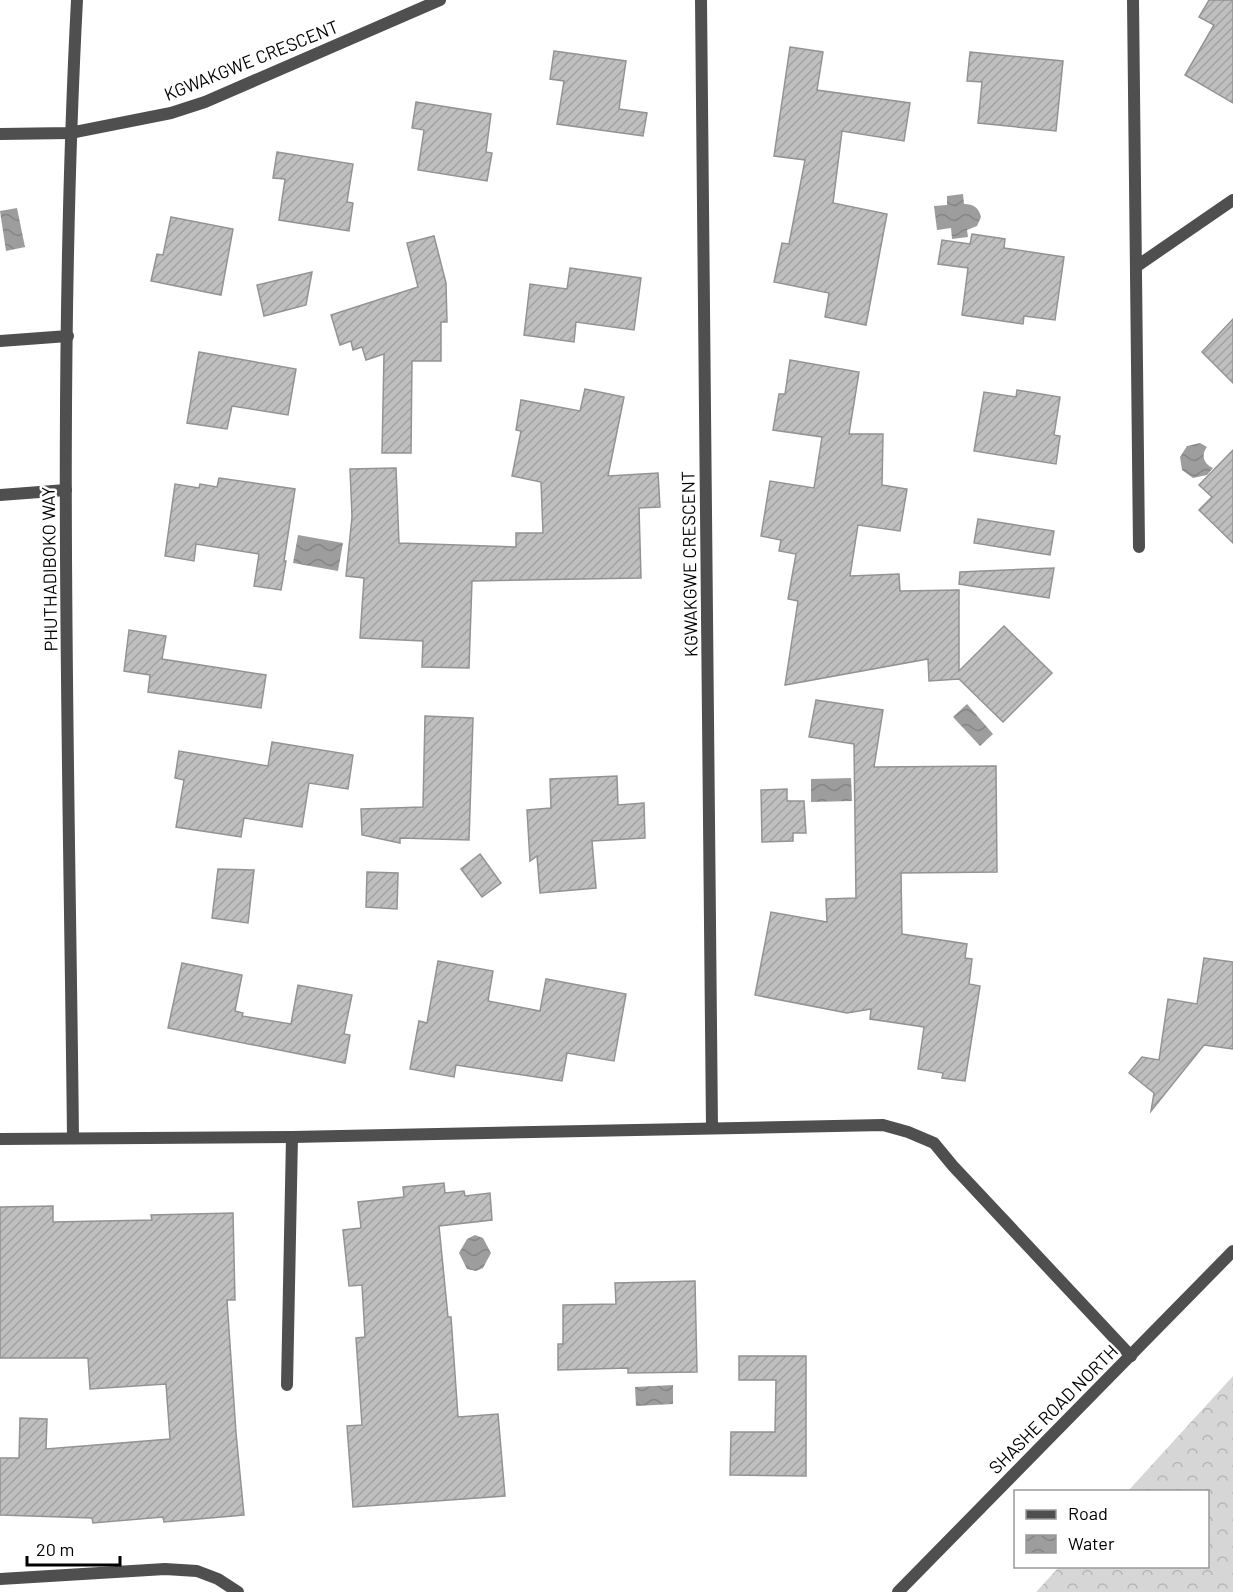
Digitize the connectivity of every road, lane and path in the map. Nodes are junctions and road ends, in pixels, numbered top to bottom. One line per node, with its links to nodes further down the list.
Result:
1 (77, 0): 5 (street, PHUTHADIBOKO WAY)
2 (440, 0): 5 (street, KGWAKGWE CRESCENT)
3 (701, 0): 14 (street, KGWAKGWE CRESCENT)
4 (1133, 0): 8 (street)
5 (70, 133): 6 (street, KGWAKGWE CRESCENT); 9 (street, PHUTHADIBOKO WAY)
6 (0, 134)
7 (1233, 200): 8 (street)
8 (1137, 266): 13 (street)
9 (68, 336): 10 (street); 11 (street, PHUTHADIBOKO WAY)
10 (0, 340)
11 (66, 490): 12 (street); 16 (street, PHUTHADIBOKO WAY)
12 (0, 495)
13 (1139, 547)
14 (712, 1128): 15 (street); 19 (street)
15 (292, 1137): 16 (street); 20 (street)
16 (73, 1138): 17 (street)
17 (0, 1139)
18 (1233, 1251): 19 (street, SHASHE ROAD NORTH)
19 (1131, 1356): 23 (street, SHASHE ROAD NORTH)
20 (287, 1385)
21 (0, 1579): 22 (street)
22 (238, 1592)
23 (898, 1592)

